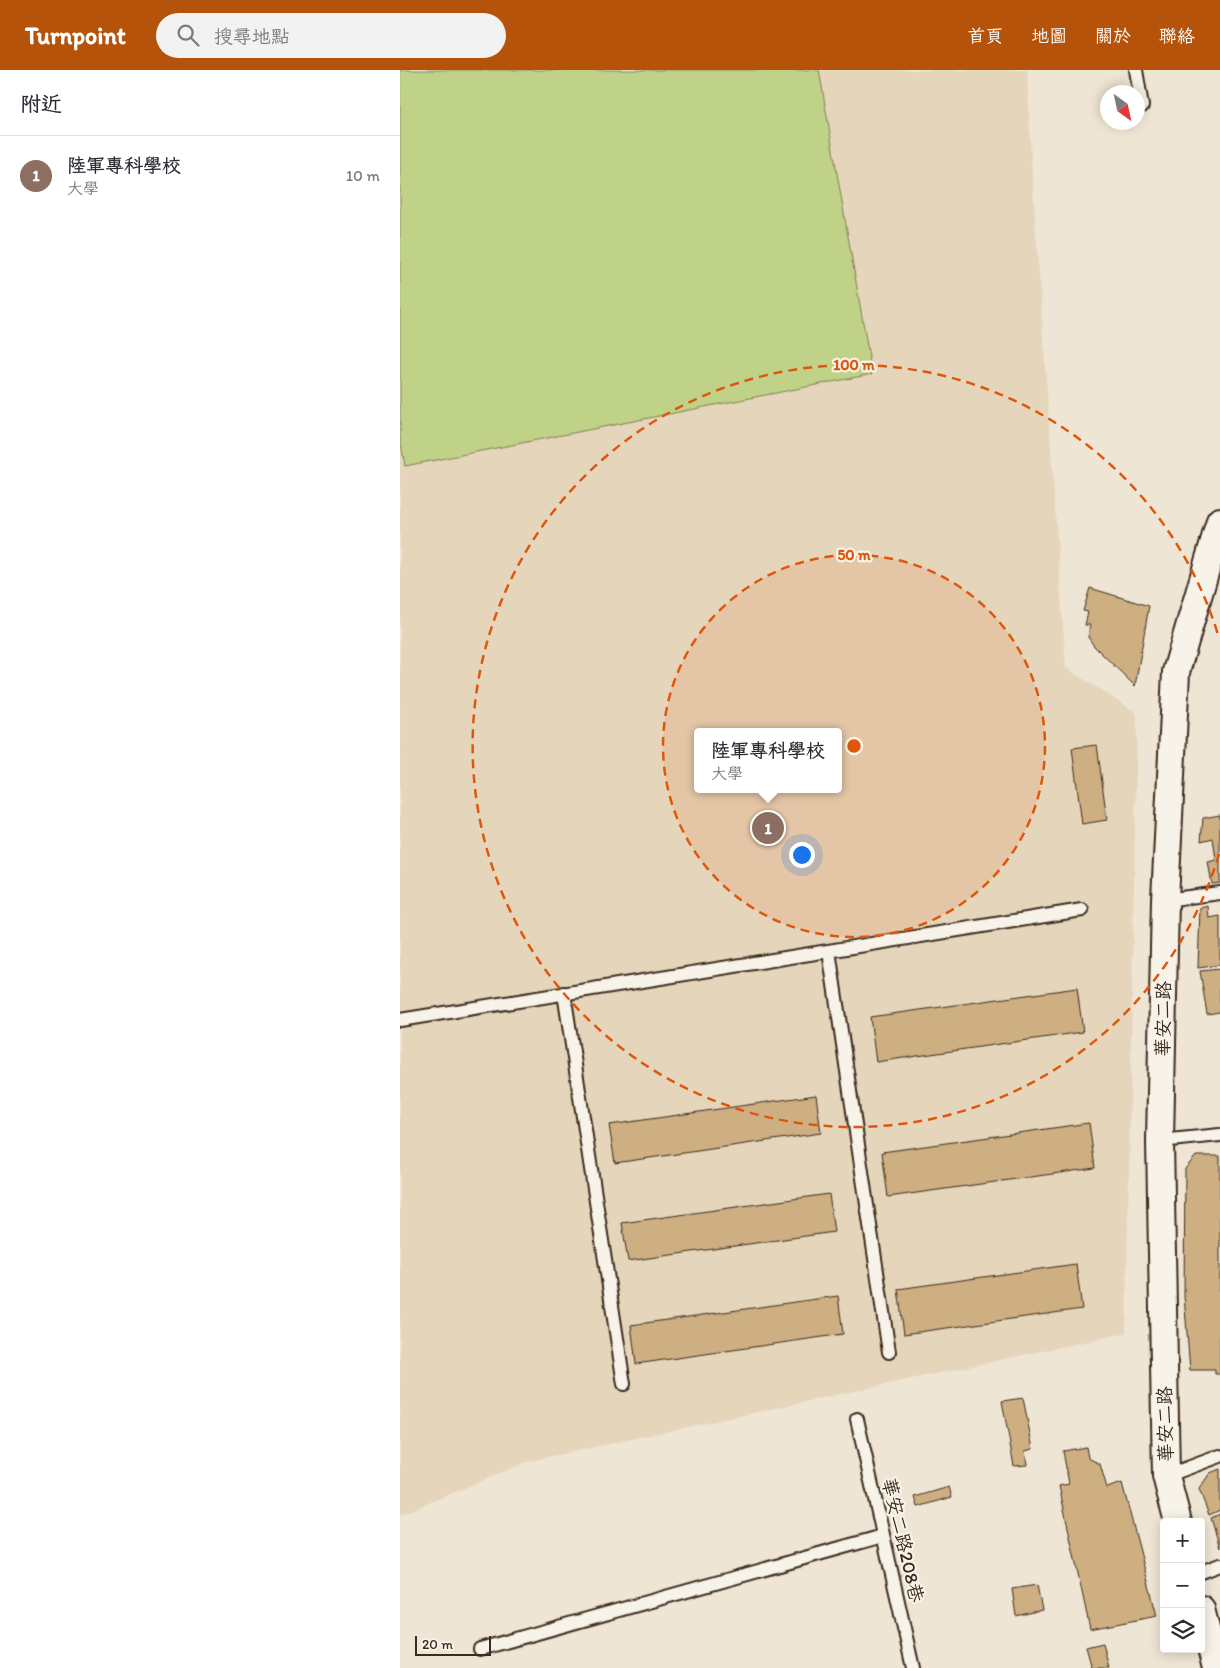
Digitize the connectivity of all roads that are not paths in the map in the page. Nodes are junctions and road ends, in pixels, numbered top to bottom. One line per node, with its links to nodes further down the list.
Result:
1 (1136, 70): 2 (lane)
2 (1138, 85)
3 (1220, 521): 5 (street, 華安二路)
4 (1220, 893): 5 (lane)
5 (1165, 900): 11 (street, 華安二路)
6 (1082, 910): 7 (lane)
7 (829, 950): 8 (lane); 12 (lane)
8 (564, 993): 9 (lane); 13 (lane)
9 (400, 1020)
10 (1220, 1135): 11 (lane)
11 (1160, 1141): 16 (street, 華安二路)
12 (889, 1352)
13 (624, 1384)
14 (857, 1419): 18 (lane, 華安二路208巷)
15 (1220, 1456): 16 (lane)
16 (1166, 1476): 17 (street, 華安二路)
17 (1177, 1518)
18 (883, 1536): 22 (lane); 23 (lane, 華安二路208巷)
19 (1220, 1566): 20 (lane)
20 (1205, 1571)
21 (1205, 1625): 24 (street)
22 (480, 1649)
23 (913, 1668)
24 (1216, 1668)

